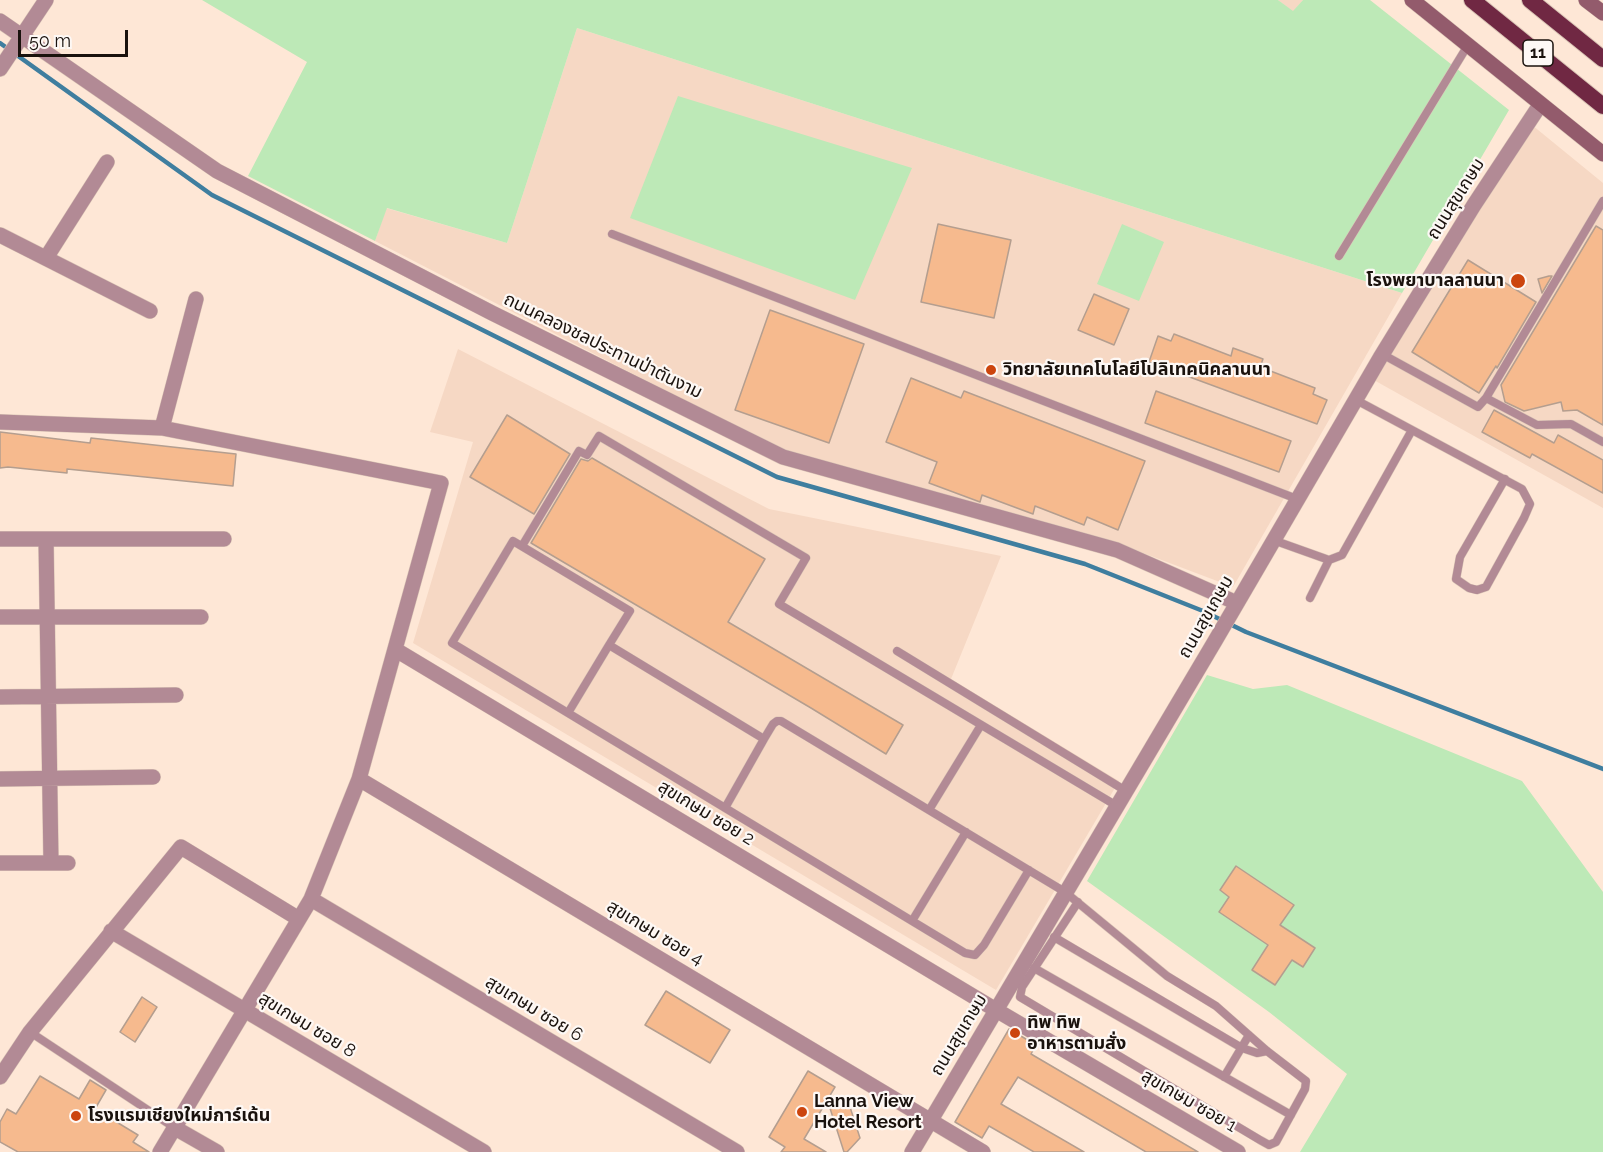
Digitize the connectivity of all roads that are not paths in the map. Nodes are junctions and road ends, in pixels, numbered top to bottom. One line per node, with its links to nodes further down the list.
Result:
1 (46, 0): 8 (street)
2 (1412, 0): 9 (main road)
3 (1472, 0): 13 (highway, 11)
4 (1530, 0): 10 (highway, 11)
5 (1586, 0): 6 (main road)
6 (1603, 13)
7 (0, 21): 8 (street, ถนนคลองชลประทานป่าตันงาม)
8 (21, 36): 11 (street); 39 (street, ถนนคลองชลประทานป่าตันงาม)
9 (1468, 45): 12 (main road); 19 (lane)
10 (1603, 59)
11 (1, 68)
12 (1540, 105): 14 (main road); 23 (street, ถนนสุขเกษม)
13 (1603, 106)
14 (1603, 154)
15 (106, 162): 20 (street)
16 (1603, 201): 24 (lane)
17 (612, 234): 31 (lane)
18 (0, 235): 20 (street)
19 (1339, 256)
20 (46, 258): 22 (street)
21 (196, 299): 27 (street)
22 (150, 311)
23 (1382, 354): 24 (lane); 25 (street, ถนนสุขเกษม)
24 (1486, 398): 29 (lane)
25 (1355, 400): 28 (lane); 31 (street, ถนนสุขเกษม)
26 (0, 422): 27 (street)
27 (162, 428): 44 (street)
28 (1412, 430): 30 (lane); 37 (lane)
29 (1603, 441)
30 (1505, 479): 30 (lane)
31 (1297, 500): 35 (street, ถนนสุขเกษม)
32 (0, 539): 33 (street)
33 (46, 539): 34 (street); 41 (street)
34 (224, 539)
35 (1273, 540): 37 (lane); 39 (street, ถนนสุขเกษม)
36 (522, 546): 43 (lane); 49 (lane); 50 (lane)
37 (1329, 560): 38 (lane)
38 (1310, 598)
39 (1237, 603): 56 (street, ถนนสุขเกษม)
40 (0, 617): 41 (street)
41 (48, 617): 42 (street); 47 (street)
42 (201, 617)
43 (609, 645): 49 (lane); 51 (lane)
44 (396, 650): 55 (street); 73 (street, สุขเกษม ซอย 2)
45 (897, 651): 56 (lane)
46 (176, 695): 47 (street)
47 (49, 696): 48 (street); 53 (street)
48 (0, 697)
49 (568, 713): 58 (lane)
50 (981, 725): 57 (lane); 59 (lane)
51 (764, 739): 58 (lane); 59 (lane)
52 (153, 777): 53 (street)
53 (50, 778): 54 (street); 62 (street)
54 (0, 779)
55 (359, 779): 66 (street); 82 (street, สุขเกษม ซอย 4)
56 (1126, 790): 57 (street, ถนนสุขเกษม)
57 (1117, 807): 65 (street, ถนนสุขเกษม)
58 (724, 808): 69 (lane)
59 (929, 810): 60 (lane)
60 (966, 832): 64 (lane); 69 (lane)
61 (0, 863): 62 (street)
62 (51, 863): 63 (street)
63 (68, 863)
64 (1029, 870): 65 (lane); 69 (lane)
65 (1065, 891): 67 (lane); 73 (street, ถนนสุขเกษม)
66 (311, 899): 68 (street); 88 (street, สุขเกษม ซอย 6)
67 (1078, 902): 71 (lane); 76 (lane)
68 (299, 919): 70 (street); 74 (street)
69 (912, 921)
70 (111, 931): 74 (street, สุขเกษม ซอย 8); 75 (street)
71 (1054, 937): 72 (lane); 77 (lane)
72 (1034, 968): 80 (lane); 81 (lane)
73 (996, 1010): 82 (street, ถนนสุขเกษม); 90 (street, สุขเกษม ซอย 1)
74 (246, 1011): 83 (street); 87 (street, สุขเกษม ซอย 8)
75 (30, 1032): 79 (street); 83 (lane)
76 (1249, 1035): 77 (lane); 78 (lane)
77 (1242, 1048): 78 (lane); 80 (lane)
78 (1267, 1051): 81 (lane)
79 (0, 1077)
80 (1224, 1077): 81 (lane)
81 (1291, 1115)
82 (930, 1121): 84 (street, สุขเกษม ซอย 4); 89 (street, ถนนสุขเกษม)
83 (175, 1128): 85 (street); 86 (street)
84 (979, 1151)
85 (160, 1152)
86 (217, 1152)
87 (484, 1152)
88 (737, 1152)
89 (912, 1152)
90 (1238, 1152)

